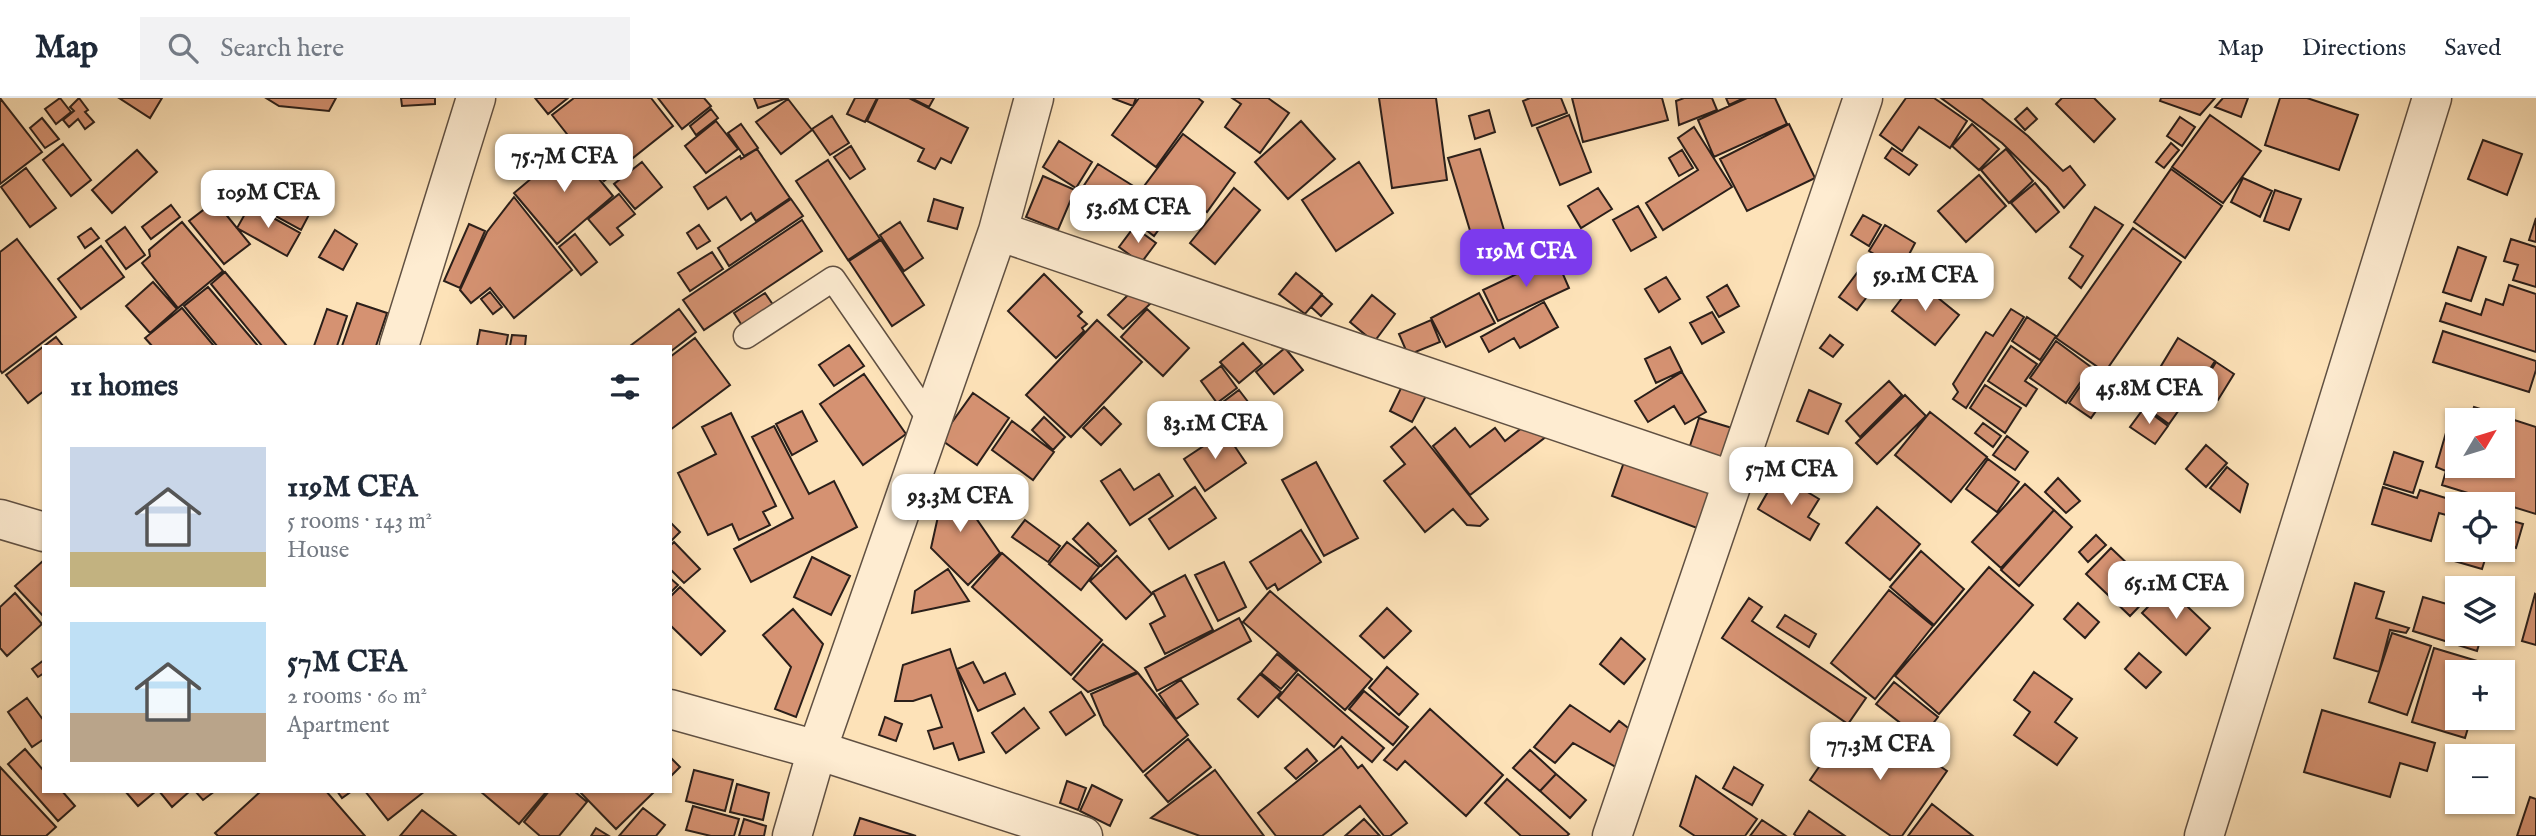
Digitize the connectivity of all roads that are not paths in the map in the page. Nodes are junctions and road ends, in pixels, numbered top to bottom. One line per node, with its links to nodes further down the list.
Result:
1 (476, 98): 7 (street)
2 (1034, 98): 5 (street)
3 (1863, 98): 9 (street)
4 (2432, 98): 17 (street)
5 (998, 231): 8 (street); 9 (street)
6 (747, 337): 8 (lane)
7 (398, 345)
8 (931, 421): 13 (street)
9 (1733, 481): 16 (street)
10 (0, 519): 11 (street)
11 (42, 531)
12 (672, 710): 13 (street)
13 (817, 750): 14 (street); 15 (street)
14 (792, 836)
15 (1083, 836)
16 (1612, 836)
17 (2204, 836)

